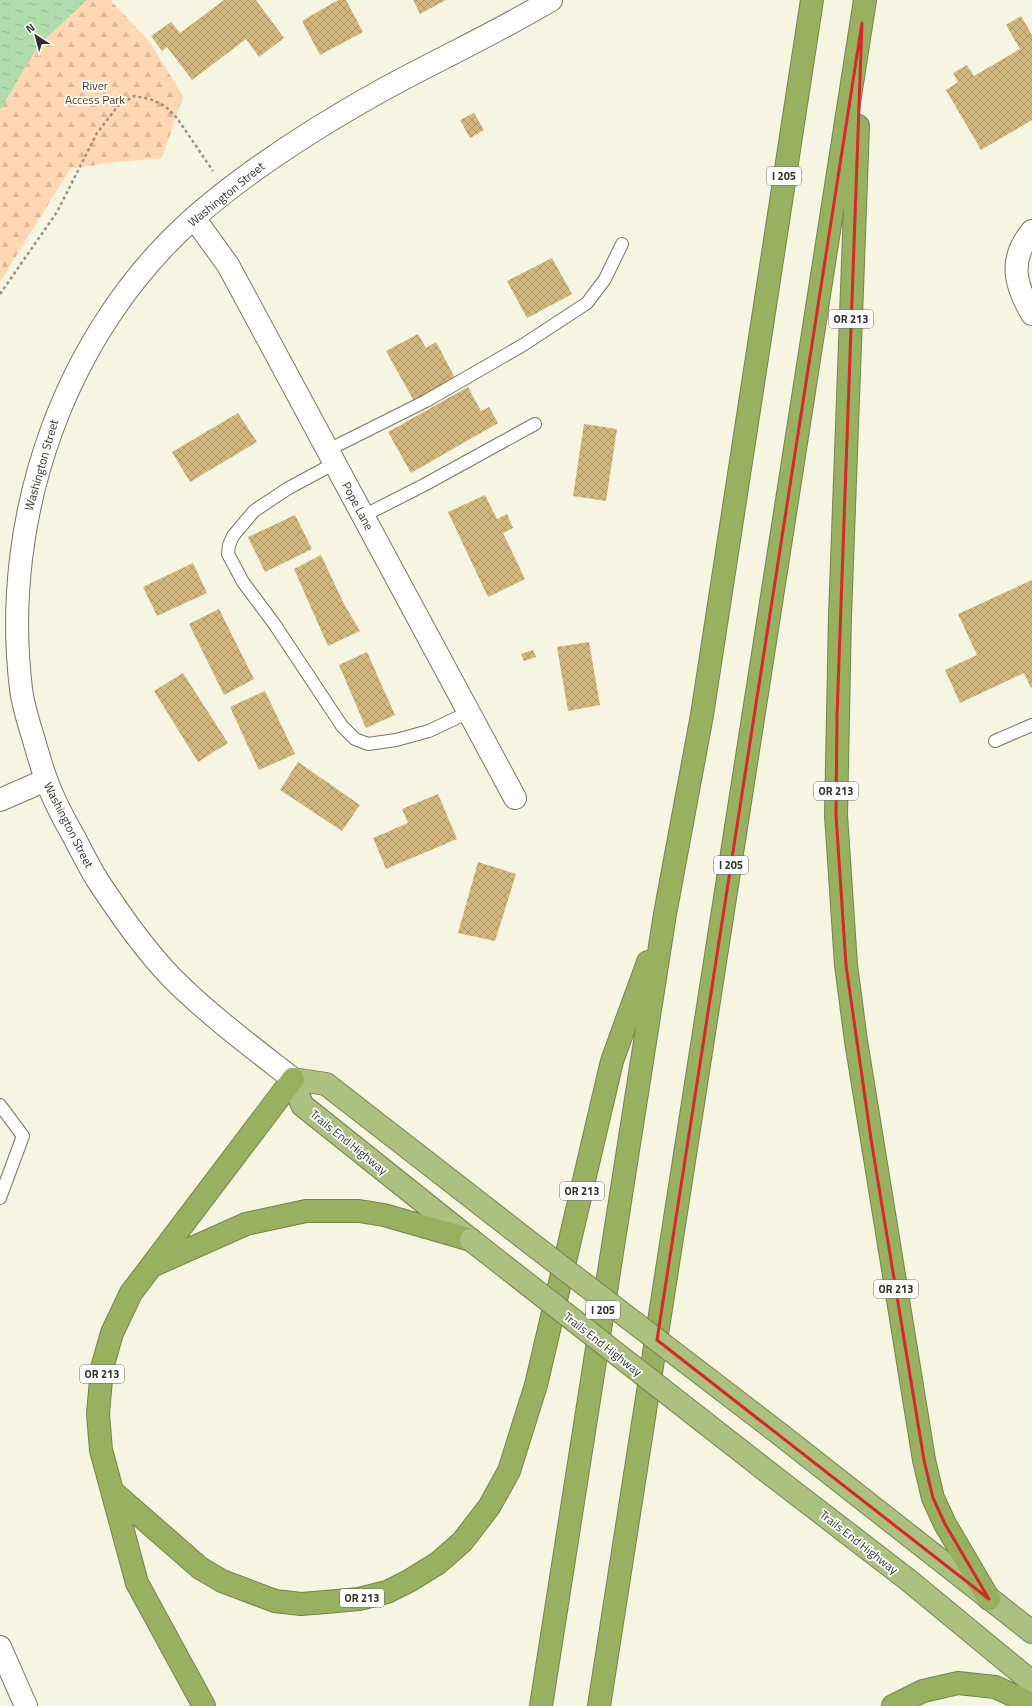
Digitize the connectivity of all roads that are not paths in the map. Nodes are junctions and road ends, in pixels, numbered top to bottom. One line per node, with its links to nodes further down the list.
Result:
1 (551, 0): 5 (street, Washington Street)
2 (812, 0): 18 (highway, I 205)
3 (865, 0): 4 (highway, I 205)
4 (862, 23): 25 (highway, OR 213); 33 (highway, I 205)
5 (194, 218): 10 (street, Pope Lane); 15 (street, Washington Street)
6 (1032, 232): 8 (street)
7 (622, 244): 10 (lane)
8 (1032, 314)
9 (535, 424): 11 (lane)
10 (331, 456): 11 (street, Pope Lane); 12 (lane)
11 (363, 516): 12 (street, Pope Lane)
12 (469, 712): 16 (street, Pope Lane)
13 (1032, 725): 14 (lane)
14 (995, 741)
15 (46, 780): 17 (street); 19 (street, Washington Street)
16 (515, 798)
17 (0, 800)
18 (665, 914): 24 (highway, OR 213); 32 (highway, I 205)
19 (293, 1079): 22 (highway, Trails End Highway); 23 (highway); 25 (highway, bridge)
20 (0, 1105): 21 (lane)
21 (0, 1198)
22 (471, 1240): 23 (highway, OR 213); 28 (highway, Trails End Highway / OR 213, bridge)
23 (151, 1266): 24 (highway, OR 213)
24 (113, 1492): 31 (highway)
25 (989, 1599): 26 (highway, OR 213)
26 (1032, 1632)
27 (0, 1647): 30 (street)
28 (1032, 1682)
29 (1032, 1704): 34 (highway)
30 (26, 1706)
31 (204, 1706)
32 (541, 1706)
33 (599, 1706)
34 (893, 1706)

